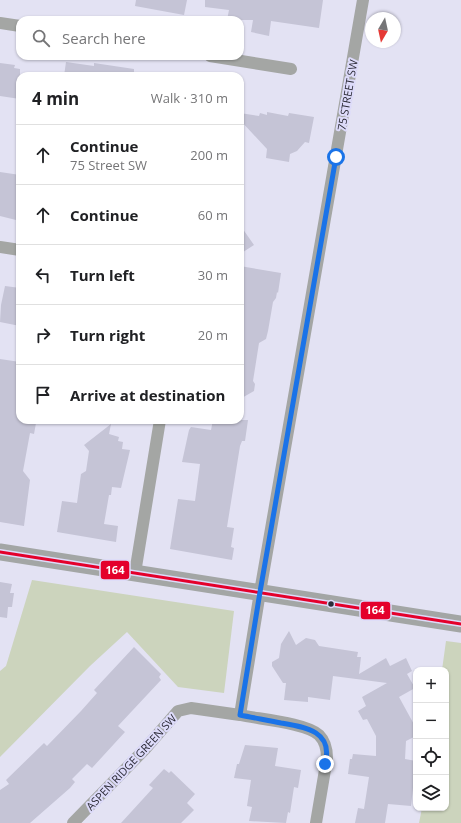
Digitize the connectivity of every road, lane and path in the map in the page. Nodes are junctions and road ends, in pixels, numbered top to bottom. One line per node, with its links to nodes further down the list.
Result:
1 (363, 0): 11 (street, 75 STREET SW)
2 (0, 23): 3 (street)
3 (16, 25)
4 (235, 60): 5 (street)
5 (291, 69)
6 (0, 247): 7 (street)
7 (16, 249)
8 (159, 424): 10 (street)
9 (0, 552): 10 (street)
10 (135, 574): 11 (street)
11 (260, 592): 12 (street); 13 (street, 75 STREET SW)
12 (461, 624)
13 (240, 715): 14 (street, ASPEN RIDGE GREEN SW); 15 (street, ASPEN RIDGE GREEN SW)
14 (73, 823)
15 (316, 823)

